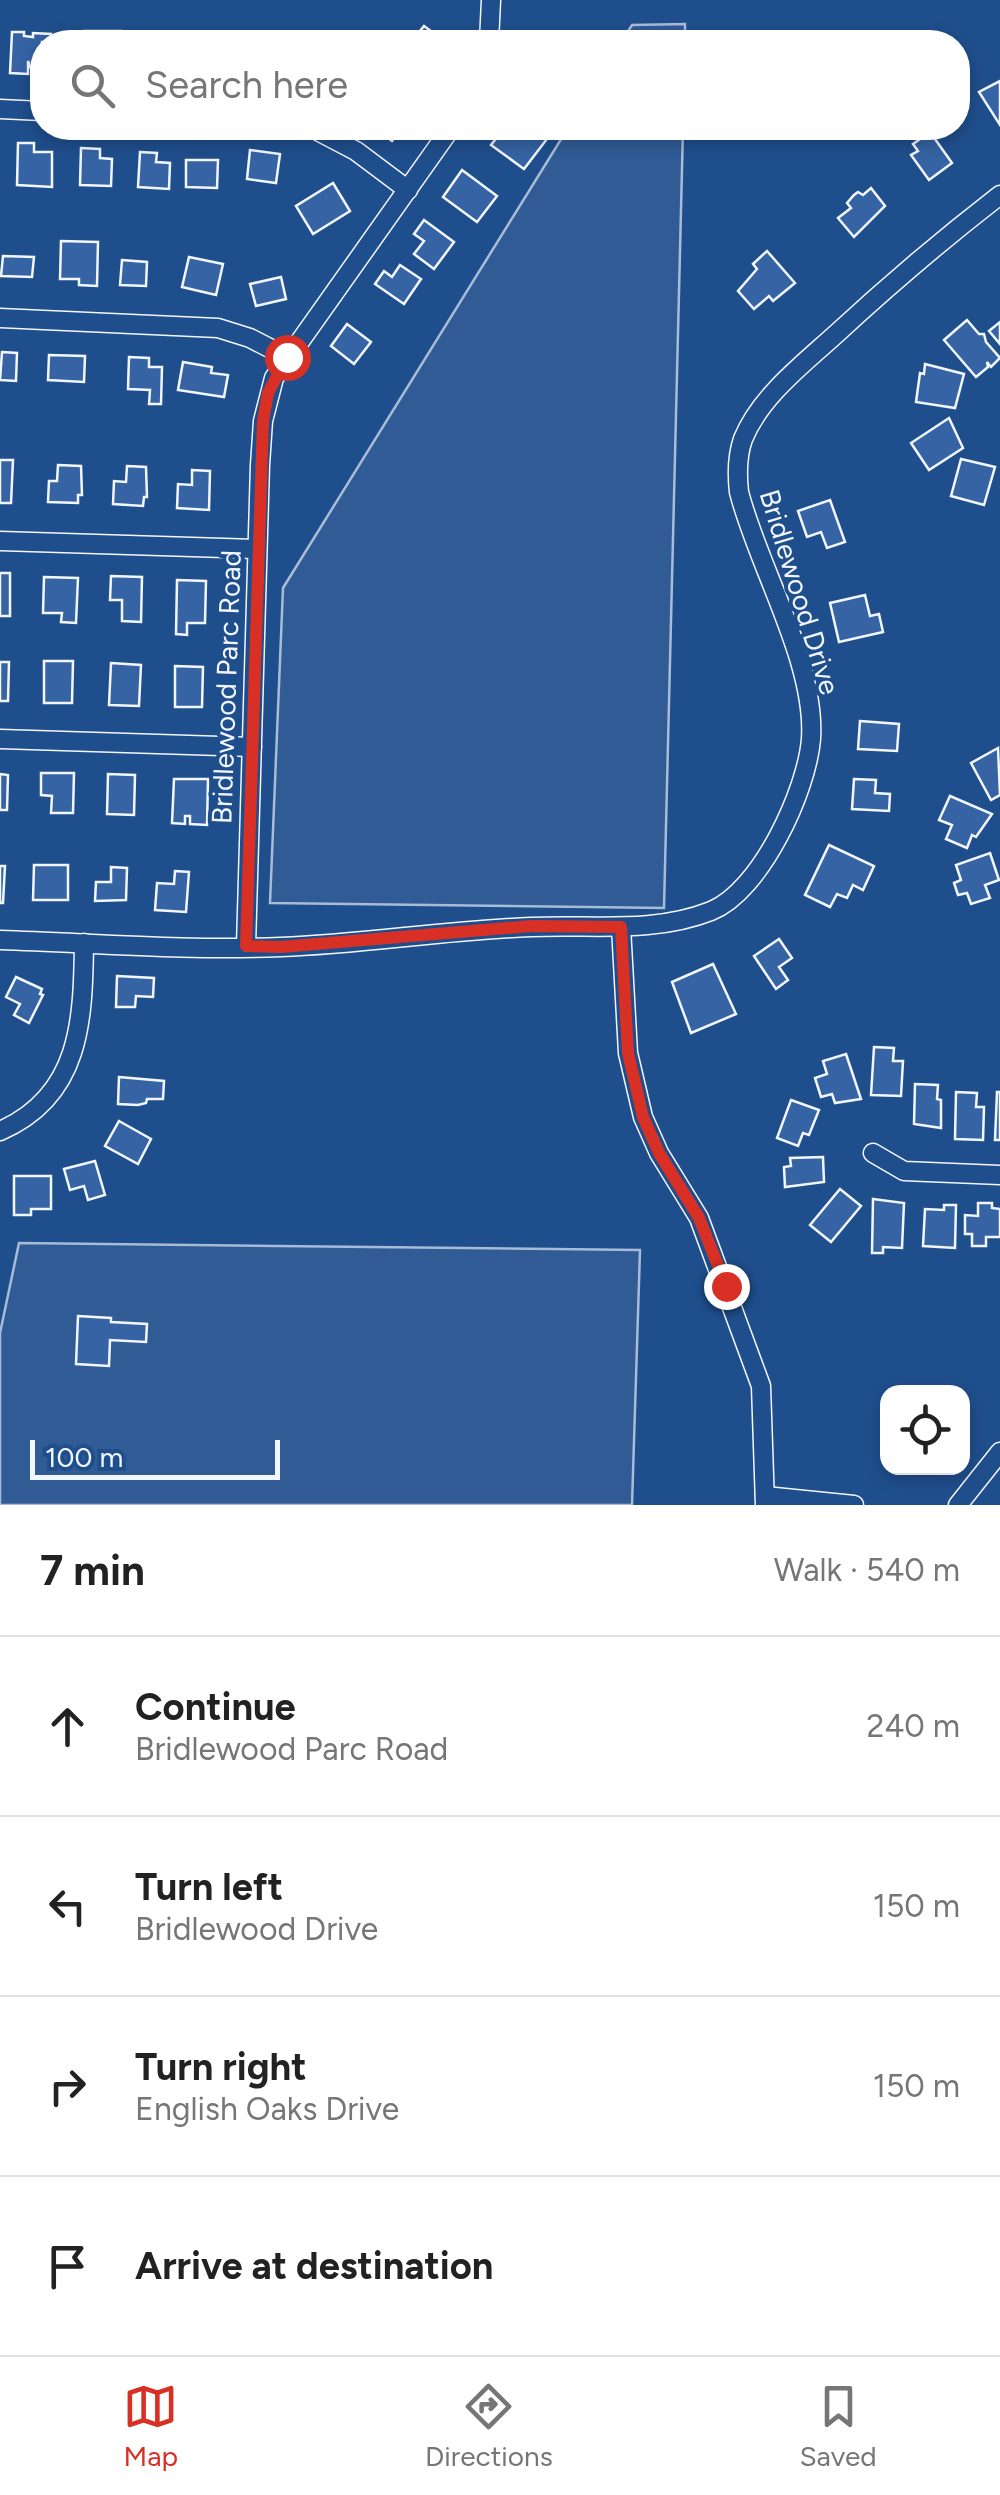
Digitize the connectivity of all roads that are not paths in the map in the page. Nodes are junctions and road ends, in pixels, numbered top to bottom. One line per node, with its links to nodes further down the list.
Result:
1 (491, 0): 2 (street)
2 (490, 30)
3 (0, 108): 4 (street)
4 (30, 110)
5 (336, 140): 7 (street)
6 (443, 140): 7 (street, Bridlewood Parc Road)
7 (408, 190): 10 (street, Bridlewood Parc Road)
8 (1000, 195): 15 (street, Bridlewood Drive)
9 (0, 318): 10 (street)
10 (287, 357): 12 (street, Bridlewood Parc Road)
11 (0, 540): 12 (street)
12 (257, 550): 14 (street, Bridlewood Parc Road)
13 (0, 739): 14 (street)
14 (252, 747): 18 (street, Bridlewood Parc Road)
15 (621, 927): 18 (street, Bridlewood Drive); 23 (street)
16 (0, 940): 17 (street, Bridlewood Drive)
17 (84, 942): 18 (street, Bridlewood Drive); 19 (street)
18 (246, 946)
19 (0, 1131)
20 (873, 1153): 21 (street)
21 (1000, 1175)
22 (1000, 1452): 25 (street)
23 (765, 1500): 24 (street)
24 (854, 1505)
25 (958, 1505)

